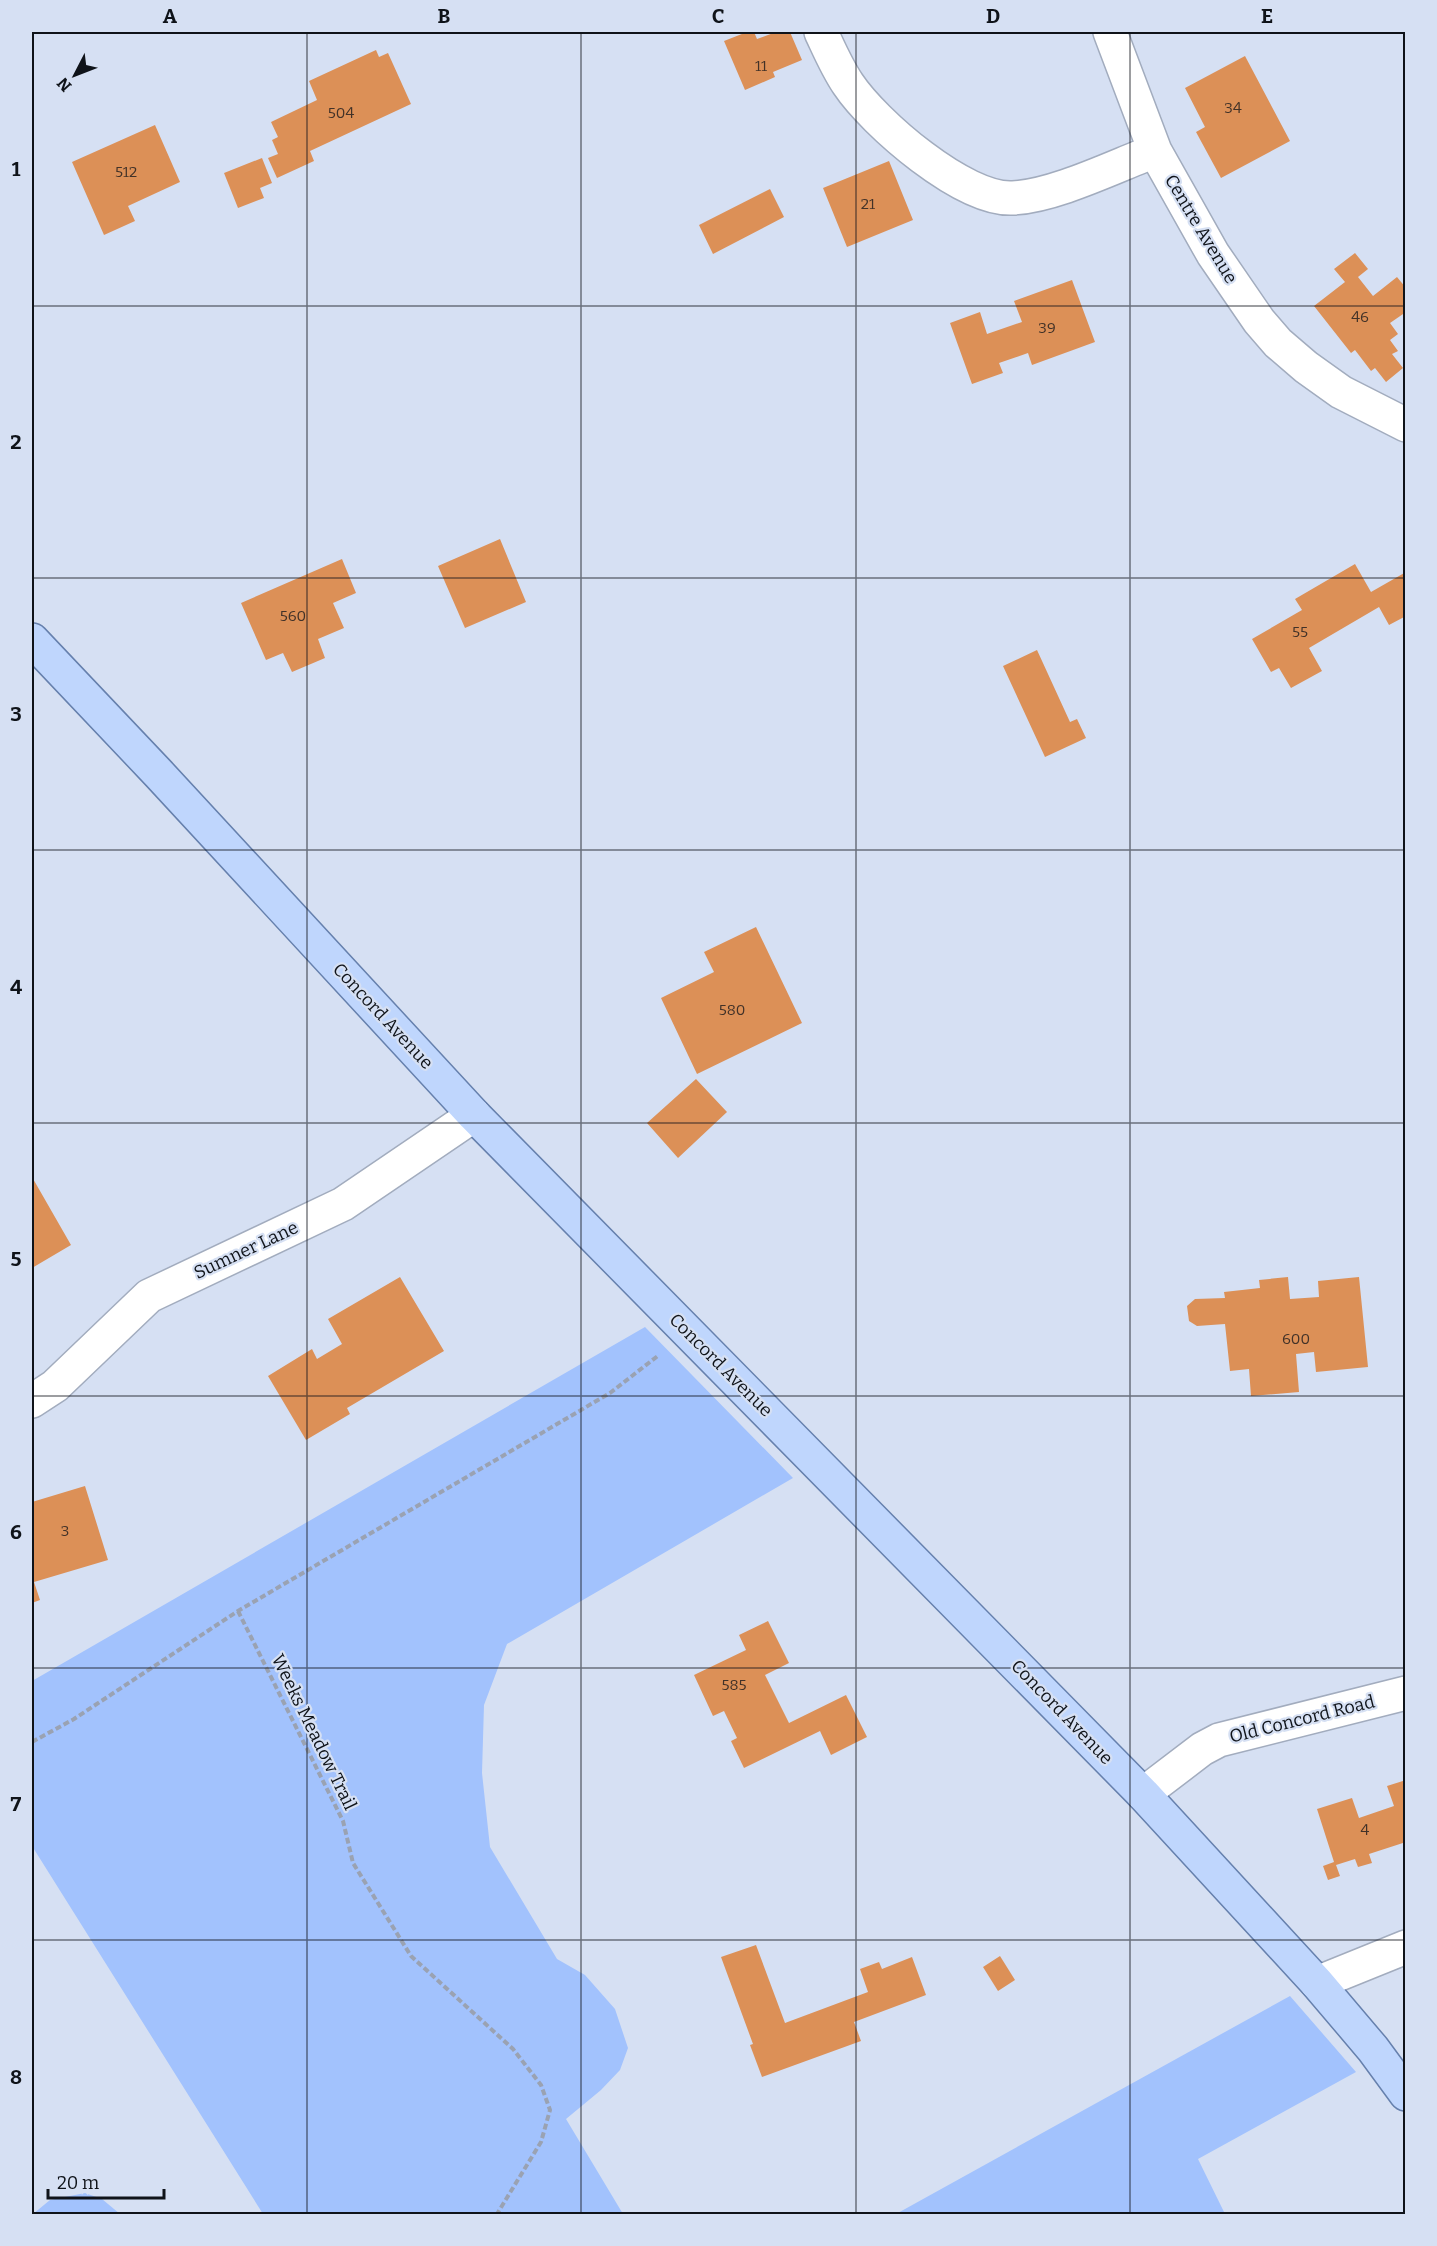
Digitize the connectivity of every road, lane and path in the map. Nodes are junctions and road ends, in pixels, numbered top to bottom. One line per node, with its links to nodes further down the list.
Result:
1 (821, 32): 3 (street)
2 (1110, 32): 3 (street, Centre Avenue)
3 (1155, 151): 4 (street, Centre Avenue)
4 (1406, 425)
5 (32, 640): 6 (main road, Concord Avenue)
6 (474, 1115): 7 (main road, Concord Avenue); 8 (street, Sumner Lane)
7 (687, 1330): 9 (path); 12 (main road, Concord Avenue)
8 (32, 1401)
9 (238, 1611): 11 (path); 16 (path, Weeks Meadow Trail)
10 (1406, 1693): 12 (street, Old Concord Road)
11 (32, 1742)
12 (1143, 1794): 14 (main road, Concord Avenue)
13 (1406, 1947): 14 (street)
14 (1317, 1983): 15 (main road, Concord Avenue)
15 (1406, 2094)
16 (497, 2214)

